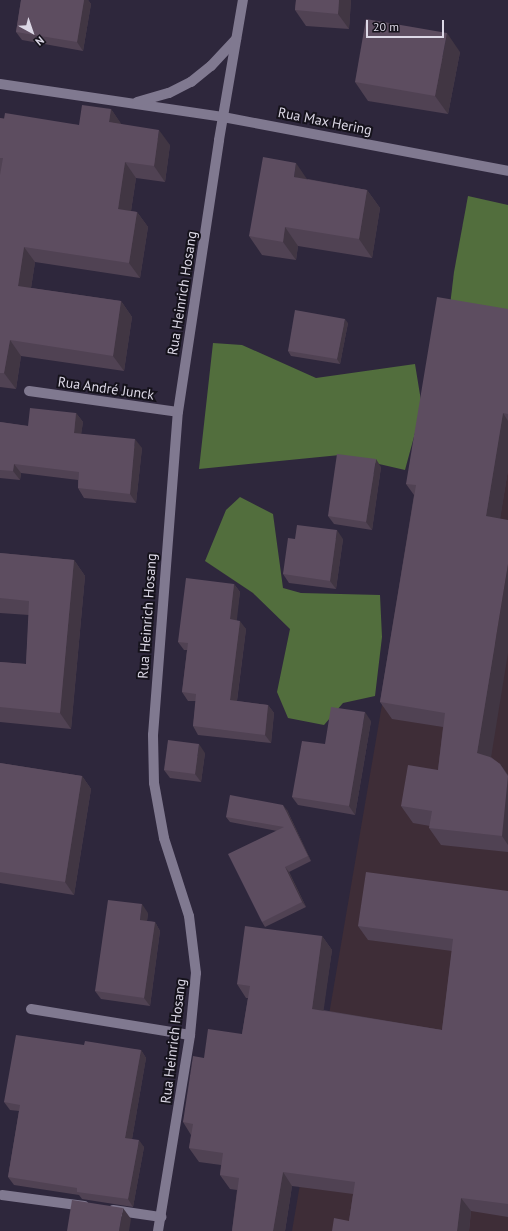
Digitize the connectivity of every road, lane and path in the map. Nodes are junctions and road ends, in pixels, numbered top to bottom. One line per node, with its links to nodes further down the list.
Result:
1 (243, 0): 2 (main road, Rua Heinrich Hosang)
2 (236, 39): 4 (main road, Rua Max Hering); 5 (main road, Rua Heinrich Hosang)
3 (0, 84): 4 (main road, Rua Max Hering)
4 (135, 103): 5 (main road, Rua Max Hering)
5 (223, 117): 6 (main road, Rua Max Hering); 8 (main road, Rua Heinrich Hosang)
6 (508, 171)
7 (29, 392): 8 (main road, Rua André Junck)
8 (178, 412): 10 (main road, Rua Heinrich Hosang)
9 (31, 1009): 10 (main road)
10 (190, 1034): 12 (main road, Rua Heinrich Hosang)
11 (2, 1195): 12 (main road)
12 (161, 1217): 13 (main road, Rua Heinrich Hosang)
13 (158, 1231)

